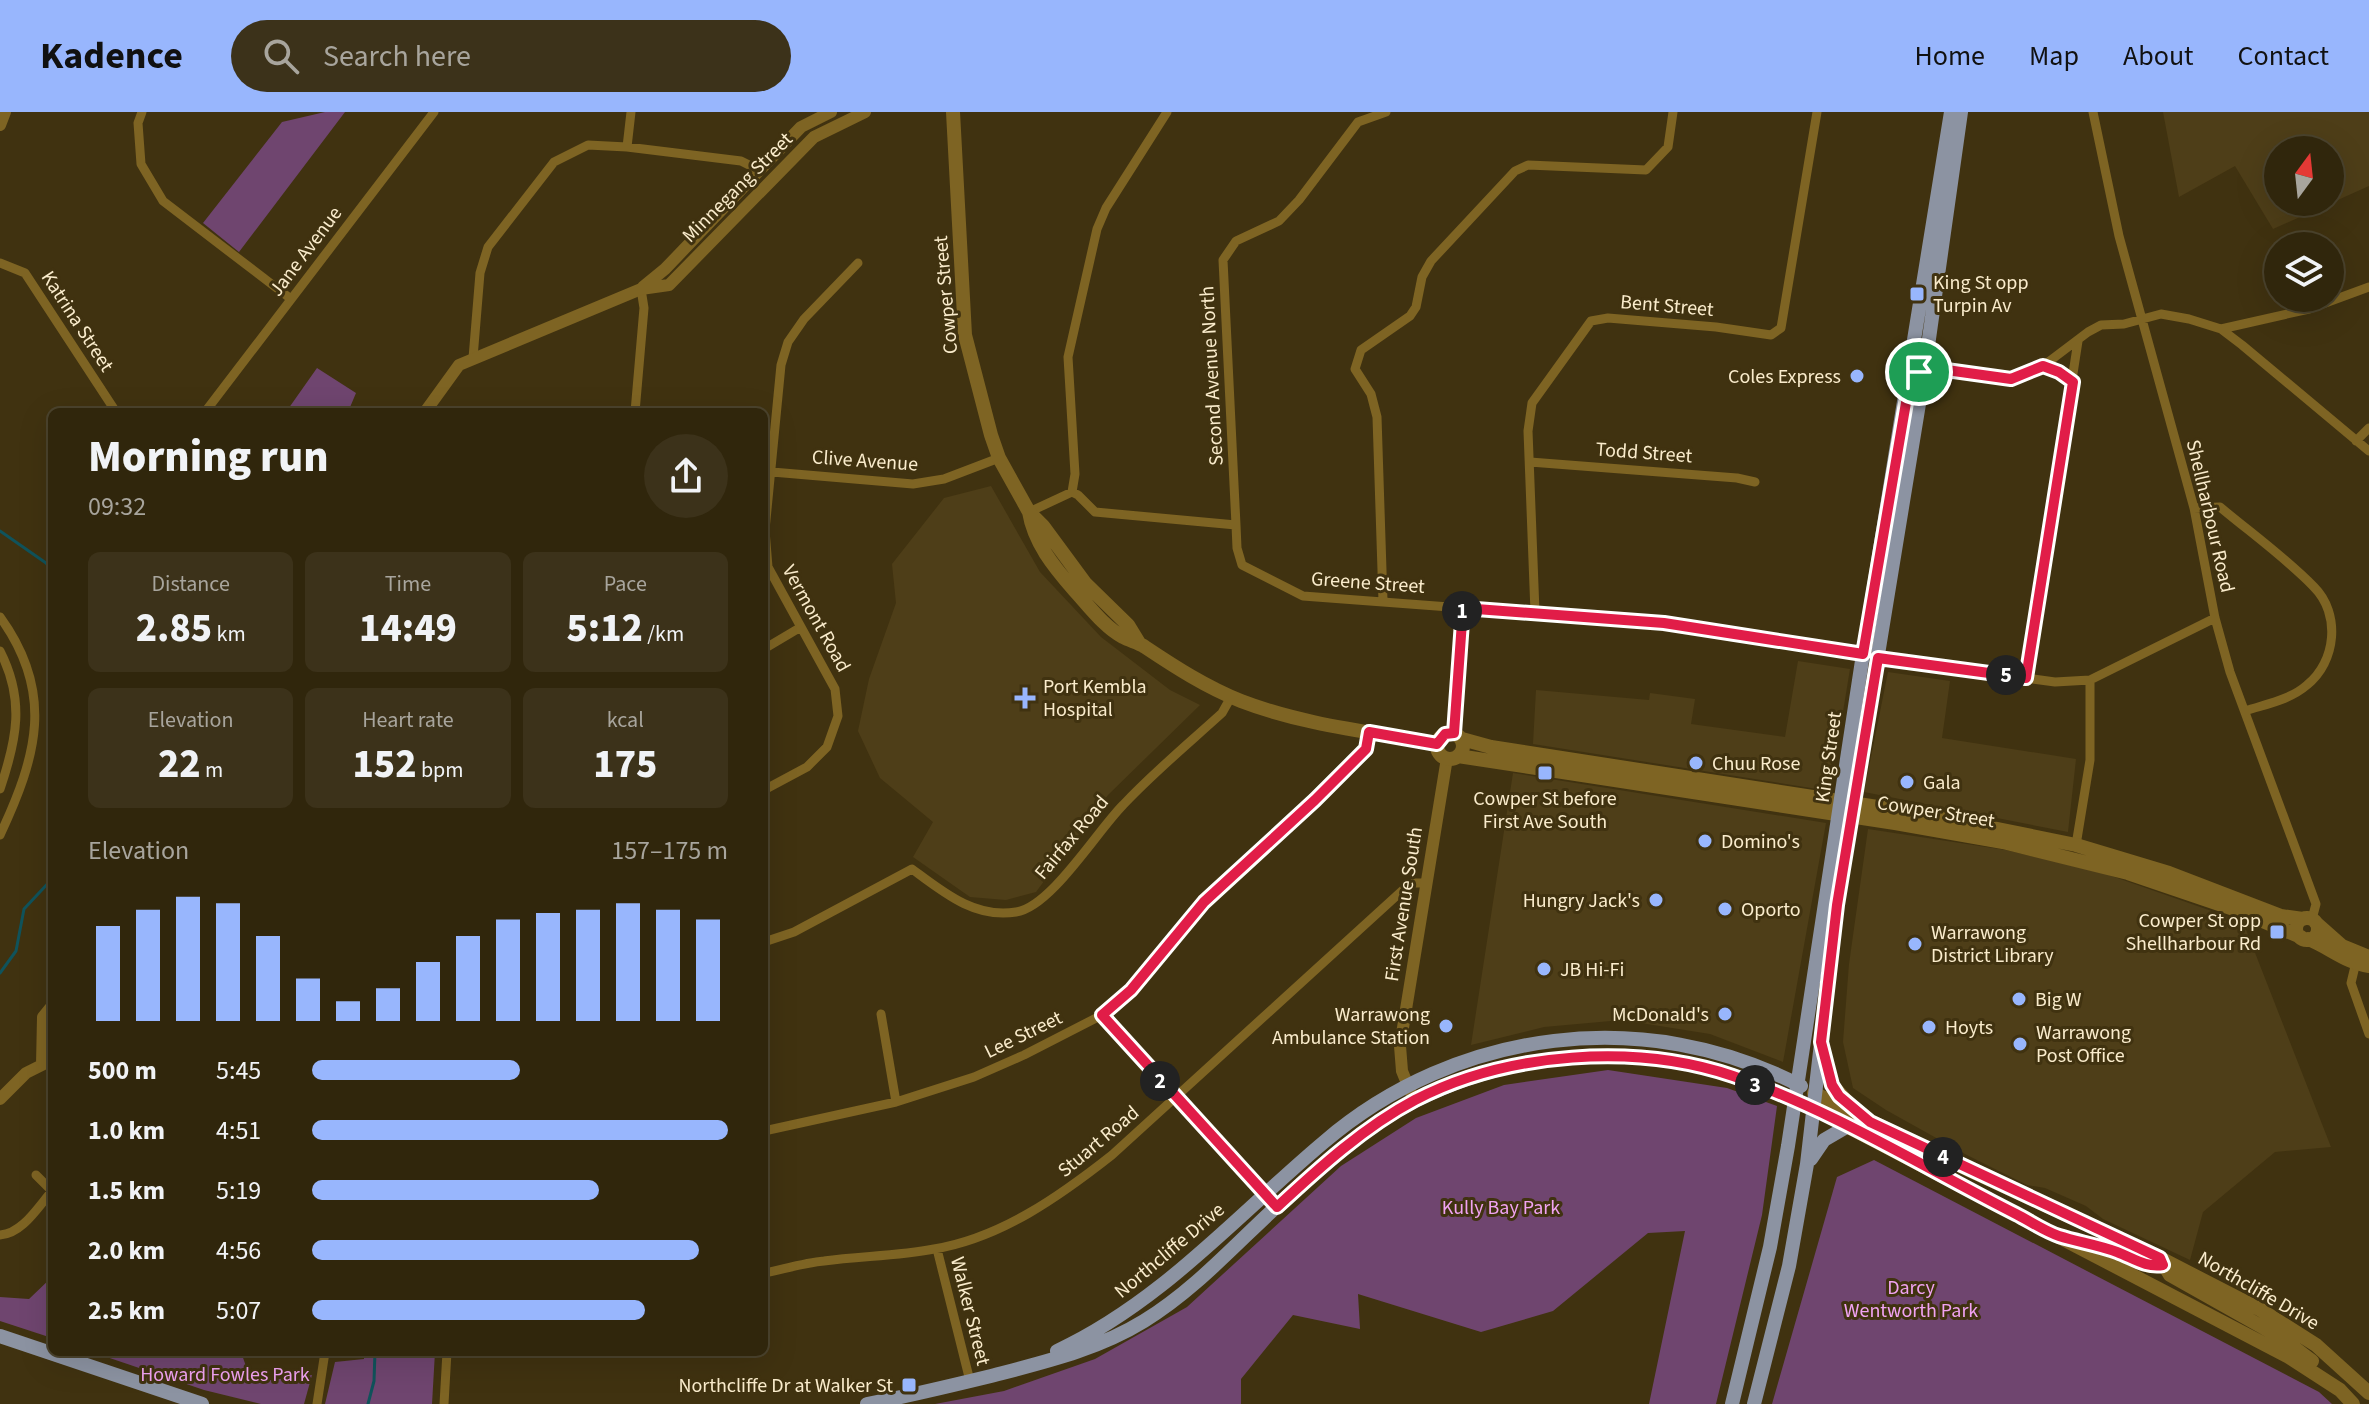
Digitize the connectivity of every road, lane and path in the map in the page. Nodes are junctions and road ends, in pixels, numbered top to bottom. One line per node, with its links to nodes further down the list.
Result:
1 (5, 112): 16 (street)
2 (142, 112): 23 (street)
3 (434, 112): 23 (street, Jane Avenue)
4 (631, 112): 17 (street)
5 (831, 112): 18 (street, Minnegang Street)
6 (865, 112): 22 (street, Minnegang Street)
7 (953, 112): 39 (main road, Cowper Street)
8 (1167, 112): 43 (street)
9 (1386, 112): 15 (street, Second Avenue North)
10 (1673, 112): 50 (street)
11 (1817, 112): 40 (street, Bent Street)
12 (1951, 112): 31 (main road, King Street)
13 (1961, 112): 29 (main road, King Street)
14 (2093, 112): 24 (street, Shellharbour Road)
15 (1359, 117): 47 (street, Second Avenue North)
16 (0, 125)
17 (627, 147): 18 (street); 27 (street)
18 (759, 170): 22 (street, Minnegang Street)
19 (0, 263): 32 (street, Katrina Street)
20 (858, 263): 41 (street, Vermont Road)
21 (2369, 287): 25 (street)
22 (641, 289): 27 (street, Minnegang Street); 35 (street)
23 (291, 299): 33 (street, Jane Avenue)
24 (2142, 319): 25 (street); 26 (street); 45 (street, Shellharbour Road)
25 (2221, 329): 37 (street)
26 (2078, 341): 28 (street); 30 (street)
27 (473, 358): 34 (street, Minnegang Street)
28 (2043, 366): 29 (street); 30 (street)
29 (1925, 367): 31 (street); 61 (main road, King Street)
30 (2073, 382): 62 (street)
31 (1908, 391): 61 (main road, King Street)
32 (113, 408)
33 (208, 408)
34 (429, 408)
35 (635, 408)
36 (2369, 428): 37 (street)
37 (2356, 441): 38 (street)
38 (2369, 451)
39 (999, 458): 41 (street, Clive Avenue); 46 (main road, Cowper Street)
40 (1530, 462): 42 (street, Todd Street); 54 (street, Bent Street)
41 (772, 472): 44 (street, Vermont Road)
42 (1755, 482)
43 (1072, 492): 46 (street); 47 (street)
44 (768, 505)
45 (2194, 508): 56 (street, Shellharbour Road); 65 (street)
46 (1029, 512): 49 (main road, Cowper Street); 51 (main road, Cowper Street)
47 (1236, 525): 50 (street, Greene Street)
48 (768, 567): 57 (street, Vermont Road)
49 (1072, 567): 51 (main road); 53 (main road, Cowper Street)
50 (1383, 601): 52 (street, Greene Street)
51 (1085, 602): 53 (main road); 58 (main road, Cowper Street)
52 (1463, 608): 54 (street, Greene Street); 67 (street)
53 (1113, 610): 58 (main road, Cowper Street)
54 (1535, 612): 61 (street, Greene Street)
55 (0, 617): 73 (street)
56 (2215, 618): 63 (street); 65 (street, Shellharbour Road)
57 (801, 627): 59 (street); 70 (street, Vermont Road)
58 (1139, 643): 64 (main road, Cowper Street)
59 (768, 647)
60 (0, 651): 71 (street)
61 (1870, 656): 62 (street, Greene Street); 72 (main road, King Street)
62 (2026, 678): 63 (street, Greene Street)
63 (2090, 680): 74 (street)
64 (1231, 697): 66 (main road, Cowper Street); 78 (street, Fairfax Road)
65 (2245, 711): 76 (street, Shellharbour Road)
66 (1369, 732): 68 (main road, Cowper Street); 82 (street, Lee Street)
67 (1458, 736): 68 (main road); 69 (main road); 72 (main road, Cowper Street)
68 (1437, 744): 69 (main road)
69 (1453, 757): 72 (main road, Cowper Street); 75 (street, First Avenue South)
70 (768, 788)
71 (0, 789)
72 (1846, 809): 74 (main road, Cowper Street); 77 (main road, Cowper Street); 84 (main road, King Street); 86 (main road, King Street)
73 (0, 835)
74 (2076, 845): 76 (main road, Cowper Street)
75 (1427, 883): 87 (street, First Avenue South); 89 (street, Stuart Road)
76 (2310, 920): 77 (main road); 79 (main road, Cowper Street)
77 (2304, 938): 79 (main road, Cowper Street)
78 (768, 941)
79 (2363, 960): 83 (street)
80 (48, 1011): 85 (street)
81 (881, 1014): 93 (street)
82 (1102, 1015): 89 (street); 93 (street, Lee Street)
83 (2369, 1034)
84 (1821, 1042): 88 (main road, King Street); 95 (main road)
85 (47, 1067): 90 (street)
86 (1796, 1083): 87 (main road, Northcliffe Drive); 88 (main road, Northcliffe Drive); 92 (main road, King Street)
87 (1406, 1085): 91 (street, First Avenue South); 101 (main road, Northcliffe Drive)
88 (1814, 1093): 94 (main road, King Street); 95 (main road, Northcliffe Drive)
89 (1175, 1098): 101 (street); 106 (street, Stuart Road)
90 (0, 1099)
91 (1415, 1101): 92 (main road, Northcliffe Drive); 103 (main road, Northcliffe Drive)
92 (1794, 1101): 94 (main road, Northcliffe Drive); 121 (main road, King Street)
93 (896, 1102): 97 (street, Lee Street)
94 (1814, 1109): 96 (main road, Northcliffe Drive); 98 (main road, King Street)
95 (1870, 1122): 107 (main road, Northcliffe Drive)
96 (1848, 1126): 98 (main road); 105 (main road, Northcliffe Drive)
97 (768, 1130)
98 (1807, 1164): 122 (main road, King Street)
99 (36, 1175): 100 (street)
100 (48, 1187)
101 (1266, 1194): 103 (street); 114 (main road, Northcliffe Drive)
102 (48, 1196): 104 (street)
103 (1277, 1207): 114 (main road, Northcliffe Drive)
104 (0, 1235)
105 (2058, 1235): 107 (main road); 115 (main road, Northcliffe Drive)
106 (937, 1249): 108 (street, Stuart Road); 114 (street, Walker Street)
107 (2165, 1262): 115 (main road); 116 (main road, Northcliffe Drive)
108 (768, 1272)
109 (0, 1336): 110 (main road)
110 (48, 1352)
111 (59, 1356): 117 (main road)
112 (324, 1356): 118 (street)
113 (447, 1356): 119 (street)
114 (970, 1381): 120 (main road, Northcliffe Drive)
115 (2340, 1390): 123 (main road, Northcliffe Drive)
116 (2369, 1393)
117 (202, 1404)
118 (317, 1404)
119 (444, 1404)
120 (867, 1404)
121 (1732, 1404)
122 (1754, 1404)
123 (2353, 1404)

